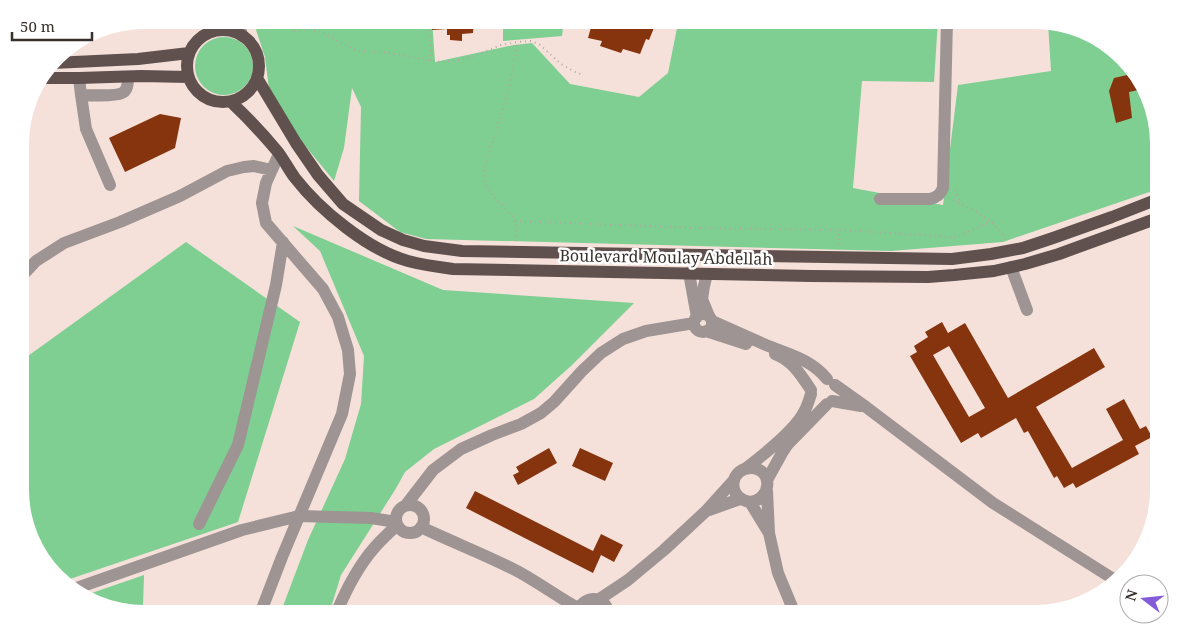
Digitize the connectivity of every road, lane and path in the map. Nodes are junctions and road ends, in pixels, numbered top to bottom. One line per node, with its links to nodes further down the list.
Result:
1 (219, 29): 9 (main road)
2 (230, 29): 7 (main road)
3 (240, 29): 7 (street)
4 (430, 29): 10 (path)
5 (947, 29): 23 (street)
6 (294, 31): 10 (path)
7 (242, 36): 17 (main road)
8 (518, 42): 10 (path); 12 (path); 26 (path)
9 (189, 53): 11 (main road); 16 (main road)
10 (431, 61)
11 (63, 63)
12 (583, 75)
13 (128, 76): 15 (main road); 16 (main road); 18 (street)
14 (50, 78): 15 (main road)
15 (79, 78): 18 (street)
16 (188, 78): 19 (main road)
17 (257, 78): 19 (main road); 32 (main road, Boulevard Moulay Abdellah)
18 (81, 95): 22 (street)
19 (231, 102): 20 (main road, Boulevard Moulay Abdellah)
20 (279, 154): 21 (street); 36 (main road, Boulevard Moulay Abdellah)
21 (272, 170): 31 (street); 35 (street)
22 (110, 185)
23 (940, 193): 24 (street); 27 (path)
24 (880, 199)
25 (1150, 202): 33 (main road, Boulevard Moulay Abdellah)
26 (515, 220): 29 (path); 32 (path)
27 (992, 221): 29 (path); 30 (path)
28 (1150, 221): 34 (main road, Boulevard Moulay Abdellah)
29 (838, 230): 33 (path)
30 (1006, 241)
31 (284, 242): 49 (street); 51 (street)
32 (516, 251): 33 (main road, Boulevard Moulay Abdellah)
33 (838, 257)
34 (1012, 267): 37 (main road, Boulevard Moulay Abdellah); 38 (street)
35 (29, 268)
36 (690, 273): 37 (main road, Boulevard Moulay Abdellah); 39 (street)
37 (707, 274): 39 (street)
38 (1027, 310)
39 (703, 322): 40 (street); 41 (street); 50 (street)
40 (831, 382): 41 (street); 42 (street); 43 (street)
41 (811, 392): 42 (street); 44 (street)
42 (829, 402): 43 (street); 46 (street)
43 (866, 407): 54 (street)
44 (745, 469): 45 (street); 46 (street)
45 (734, 480): 47 (street); 48 (street)
46 (767, 486): 47 (street); 53 (street)
47 (745, 501): 48 (street); 53 (street)
48 (706, 511): 55 (street)
49 (299, 516): 50 (street); 56 (street); 58 (street)
50 (403, 517): 52 (street); 52 (street); 59 (street)
51 (199, 524)
52 (421, 527): 60 (street)
53 (769, 533): 64 (street)
54 (1111, 577)
55 (628, 580): 57 (street); 63 (street)
56 (81, 587)
57 (598, 600): 61 (street); 62 (street)
58 (264, 605)
59 (340, 605)
60 (568, 605)
61 (581, 605)
62 (605, 605)
63 (613, 605)
64 (791, 605)

